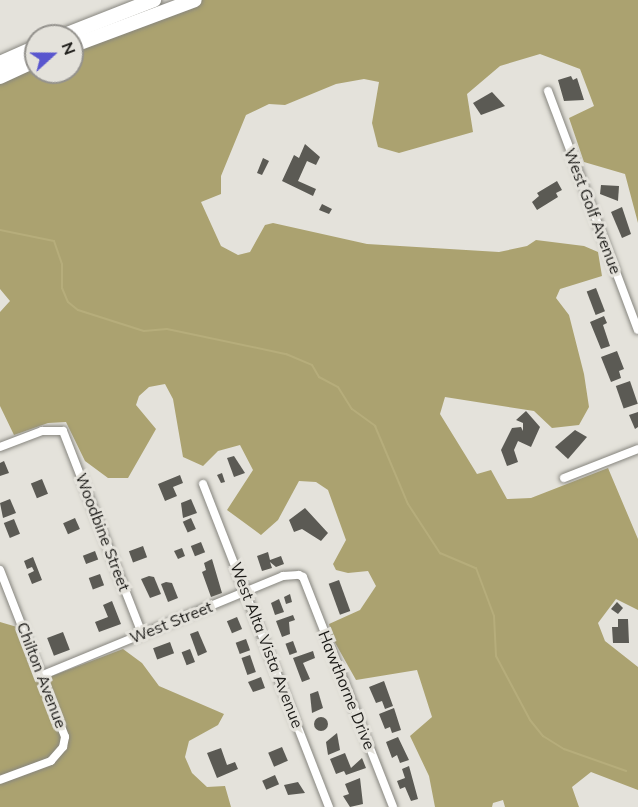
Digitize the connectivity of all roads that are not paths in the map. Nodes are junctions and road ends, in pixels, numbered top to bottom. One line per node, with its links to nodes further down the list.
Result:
1 (154, 0): 3 (highway)
2 (195, 0): 4 (highway)
3 (84, 27)
4 (84, 42)
5 (24, 52): 6 (highway)
6 (0, 63)
7 (24, 66): 8 (highway)
8 (0, 77)
9 (548, 91): 10 (street, West Golf Avenue)
10 (638, 330)
11 (0, 447): 18 (street, Woodbine Street)
12 (638, 449): 13 (street)
13 (564, 478)
14 (203, 484): 17 (street, West Alta Vista Avenue)
15 (0, 570): 19 (street, Chilton Avenue)
16 (299, 575): 17 (street, West Street); 22 (street, Hawthorne Drive)
17 (247, 591): 18 (street, West Street); 21 (street, West Alta Vista Avenue)
18 (142, 634): 19 (street, West Street)
19 (43, 675): 20 (street, Chilton Avenue)
20 (0, 780)
21 (329, 807)
22 (393, 807)

